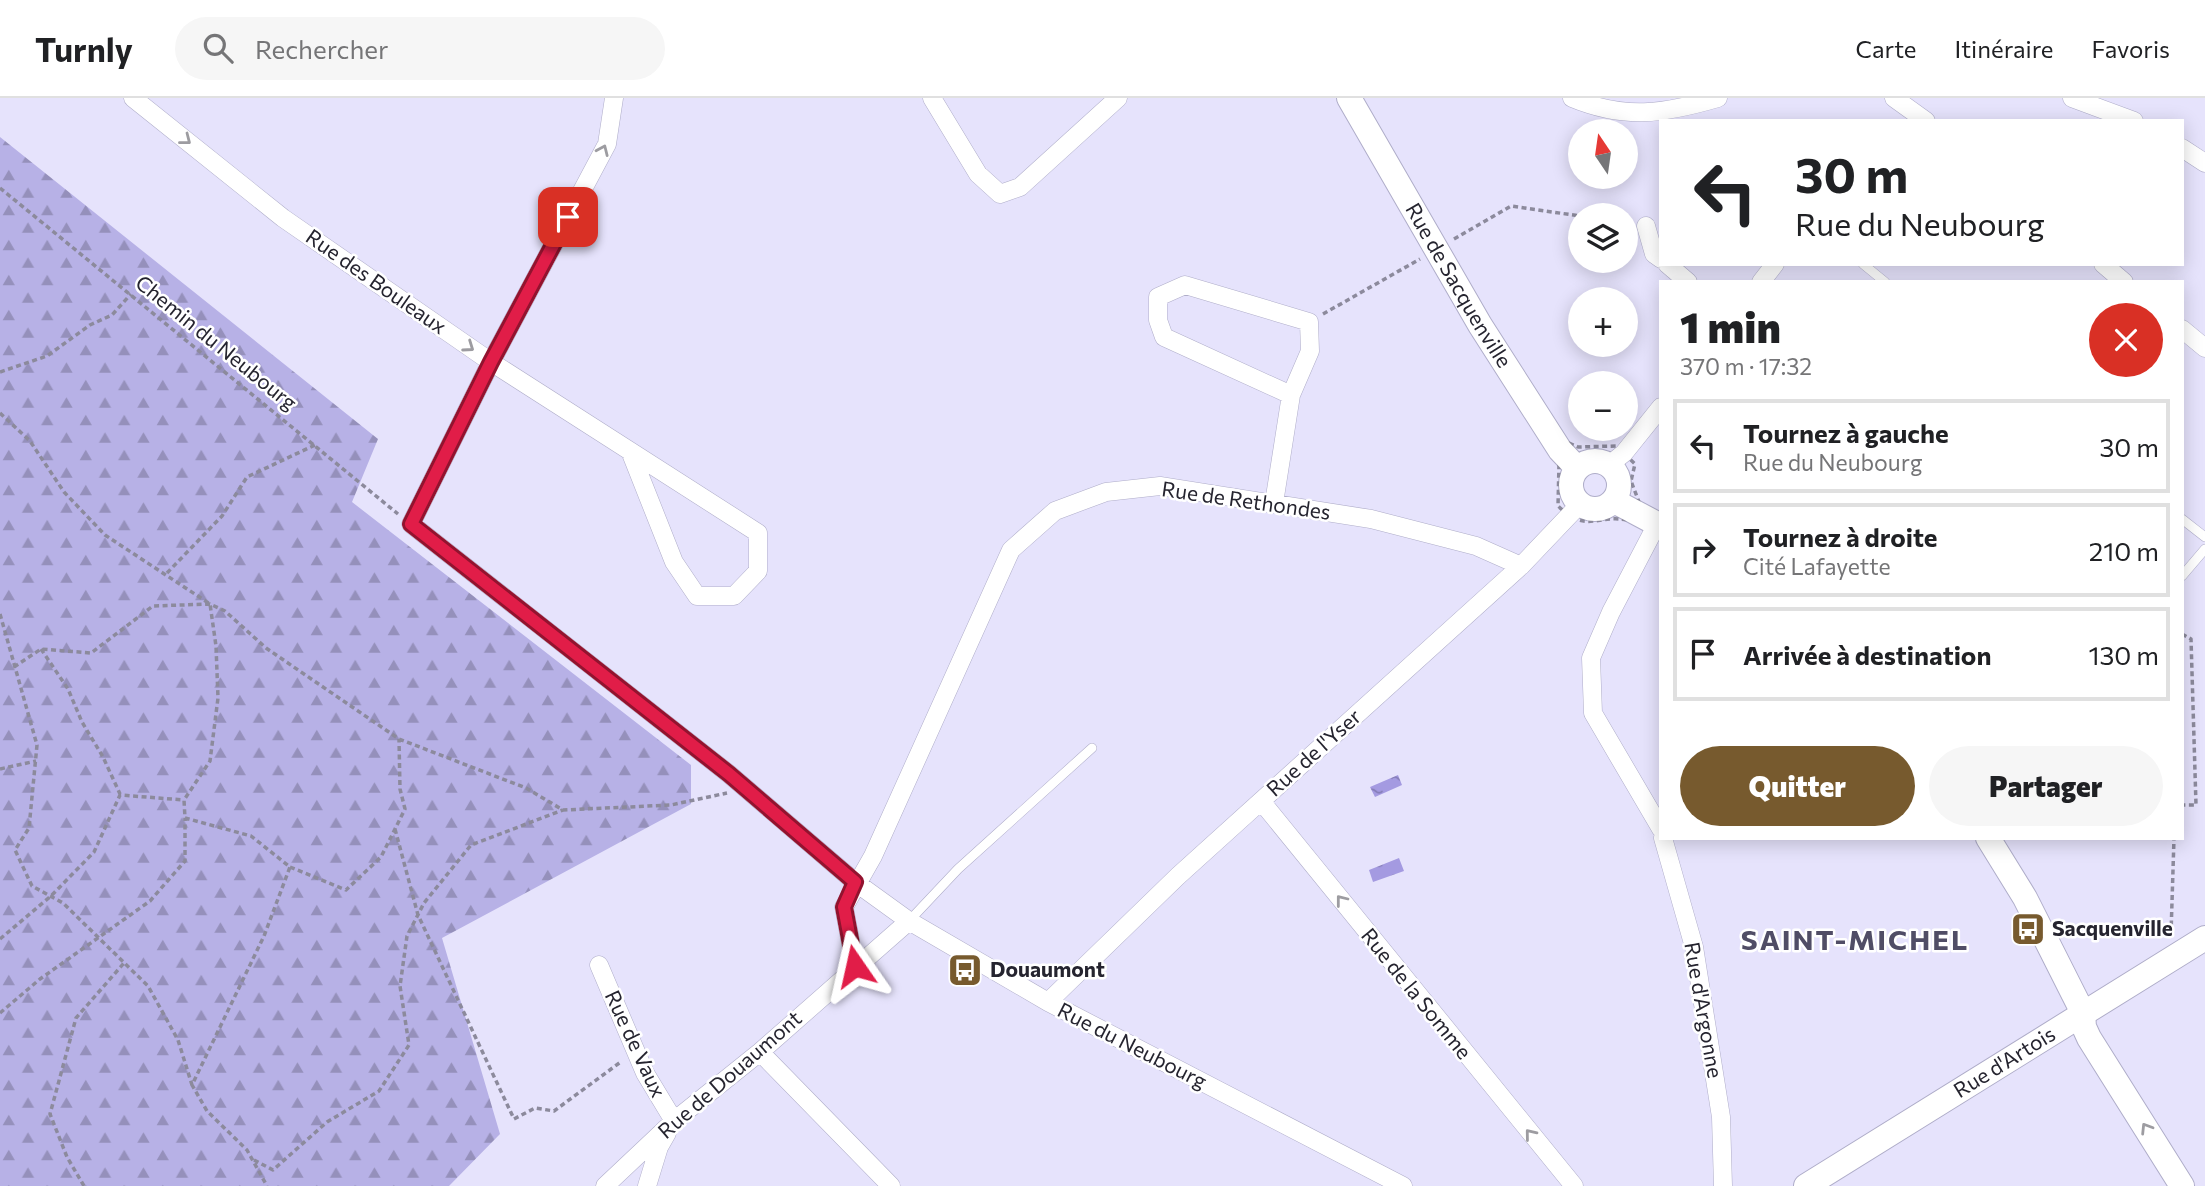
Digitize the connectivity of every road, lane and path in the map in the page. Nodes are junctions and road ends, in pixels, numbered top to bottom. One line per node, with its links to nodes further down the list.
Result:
1 (133, 98): 30 (street, Rue des Bouleaux, one-way to 30)
2 (614, 98): 30 (street, one-way to 2)
3 (932, 98): 4 (street)
4 (1118, 98)
5 (1349, 98): 38 (street, Rue de Sacquenville)
6 (1572, 98): 10 (street)
7 (1718, 98): 10 (street)
8 (2073, 98): 13 (street)
9 (1903, 101): 11 (street); 12 (street)
10 (1629, 106)
11 (1894, 119)
12 (1924, 119)
13 (2129, 119)
14 (2184, 149): 15 (street)
15 (2205, 163)
16 (0, 188): 27 (path, Chemin du Neubourg)
17 (1646, 226): 18 (street)
18 (1659, 258)
19 (1669, 266): 23 (street)
20 (1773, 266): 24 (street)
21 (1865, 266): 25 (lane)
22 (2105, 266): 26 (street)
23 (1686, 280)
24 (1763, 280)
25 (1883, 280)
26 (2122, 280)
27 (131, 294): 31 (path); 35 (path, Chemin du Neubourg)
28 (2184, 331): 29 (street)
29 (2205, 348)
30 (491, 362): 36 (street, Rue des Bouleaux); 43 (street)
31 (0, 372)
32 (1291, 395): 32 (street); 40 (street)
33 (1659, 409): 37 (street)
34 (0, 413): 48 (path)
35 (315, 445): 43 (path, Chemin du Neubourg); 48 (path)
36 (630, 451): 36 (street, Rue des Bouleaux)
37 (1609, 465): 38 (street); 39 (street)
38 (1577, 468): 41 (street)
39 (1614, 501): 41 (street); 44 (street)
40 (1273, 503): 47 (street, Rue de Rethondes); 72 (street, Rue de Rethondes)
41 (1580, 504): 47 (street, Rue de l'Yser)
42 (2184, 521): 45 (lane)
43 (411, 524): 59 (street, Rue du Neubourg)
44 (1659, 525): 66 (street)
45 (2205, 537)
46 (2205, 549): 49 (lane)
47 (1521, 566): 62 (street, Rue de l'Yser)
48 (167, 573): 50 (path)
49 (2184, 574)
50 (211, 604): 53 (path); 55 (path); 61 (path)
51 (0, 614): 54 (path)
52 (2184, 635): 63 (path)
53 (41, 649): 54 (path); 60 (path)
54 (14, 667): 57 (path)
55 (399, 739): 64 (path); 67 (path)
56 (1092, 748): 75 (lane)
57 (36, 761): 58 (path); 73 (path)
58 (0, 769)
59 (746, 788): 64 (path); 72 (street, Rue du Neubourg)
60 (120, 795): 61 (path); 73 (path)
61 (184, 800): 65 (path)
62 (1261, 801): 83 (street, Rue de l'Yser); 97 (street, Rue de la Somme, one-way to 62)
63 (2184, 805)
64 (563, 810): 74 (path)
65 (185, 818): 71 (path); 78 (path)
66 (1659, 827)
67 (395, 829): 71 (path); 74 (path)
68 (1664, 840): 98 (street, Rue d'Argonne)
69 (1989, 840): 85 (street)
70 (2174, 840): 79 (path)
71 (290, 867): 88 (path)
72 (855, 882): 75 (street, Rue du Neubourg); 82 (street)
73 (51, 896): 77 (path); 78 (path)
74 (418, 915): 86 (path); 90 (path)
75 (909, 921): 82 (street, Rue de Douaumont); 83 (street, Rue du Neubourg)
76 (2205, 938): 79 (street, Rue d'Artois)
77 (0, 939)
78 (100, 939): 80 (path); 84 (path)
79 (2176, 955): 85 (street, Rue d'Artois)
80 (124, 963): 88 (path); 91 (path)
81 (598, 965): 86 (street, Rue de Vaux)
82 (855, 966): 87 (street, Rue de Douaumont)
83 (1048, 1002): 96 (street, Rue du Neubourg)
84 (0, 1013)
85 (2083, 1013): 99 (street, Rue d'Artois); 100 (street, one-way to 85)
86 (635, 1051): 89 (street, Rue de Vaux)
87 (760, 1052): 89 (street, Rue de Douaumont); 95 (street)
88 (192, 1085): 90 (path)
89 (674, 1121): 93 (street, Rue de Douaumont); 94 (street)
90 (252, 1159): 92 (path)
91 (84, 1186)
92 (267, 1186)
93 (605, 1186)
94 (647, 1186)
95 (891, 1186)
96 (1403, 1186)
97 (1574, 1186)
98 (1723, 1186)
99 (1806, 1186)
100 (2182, 1186)

